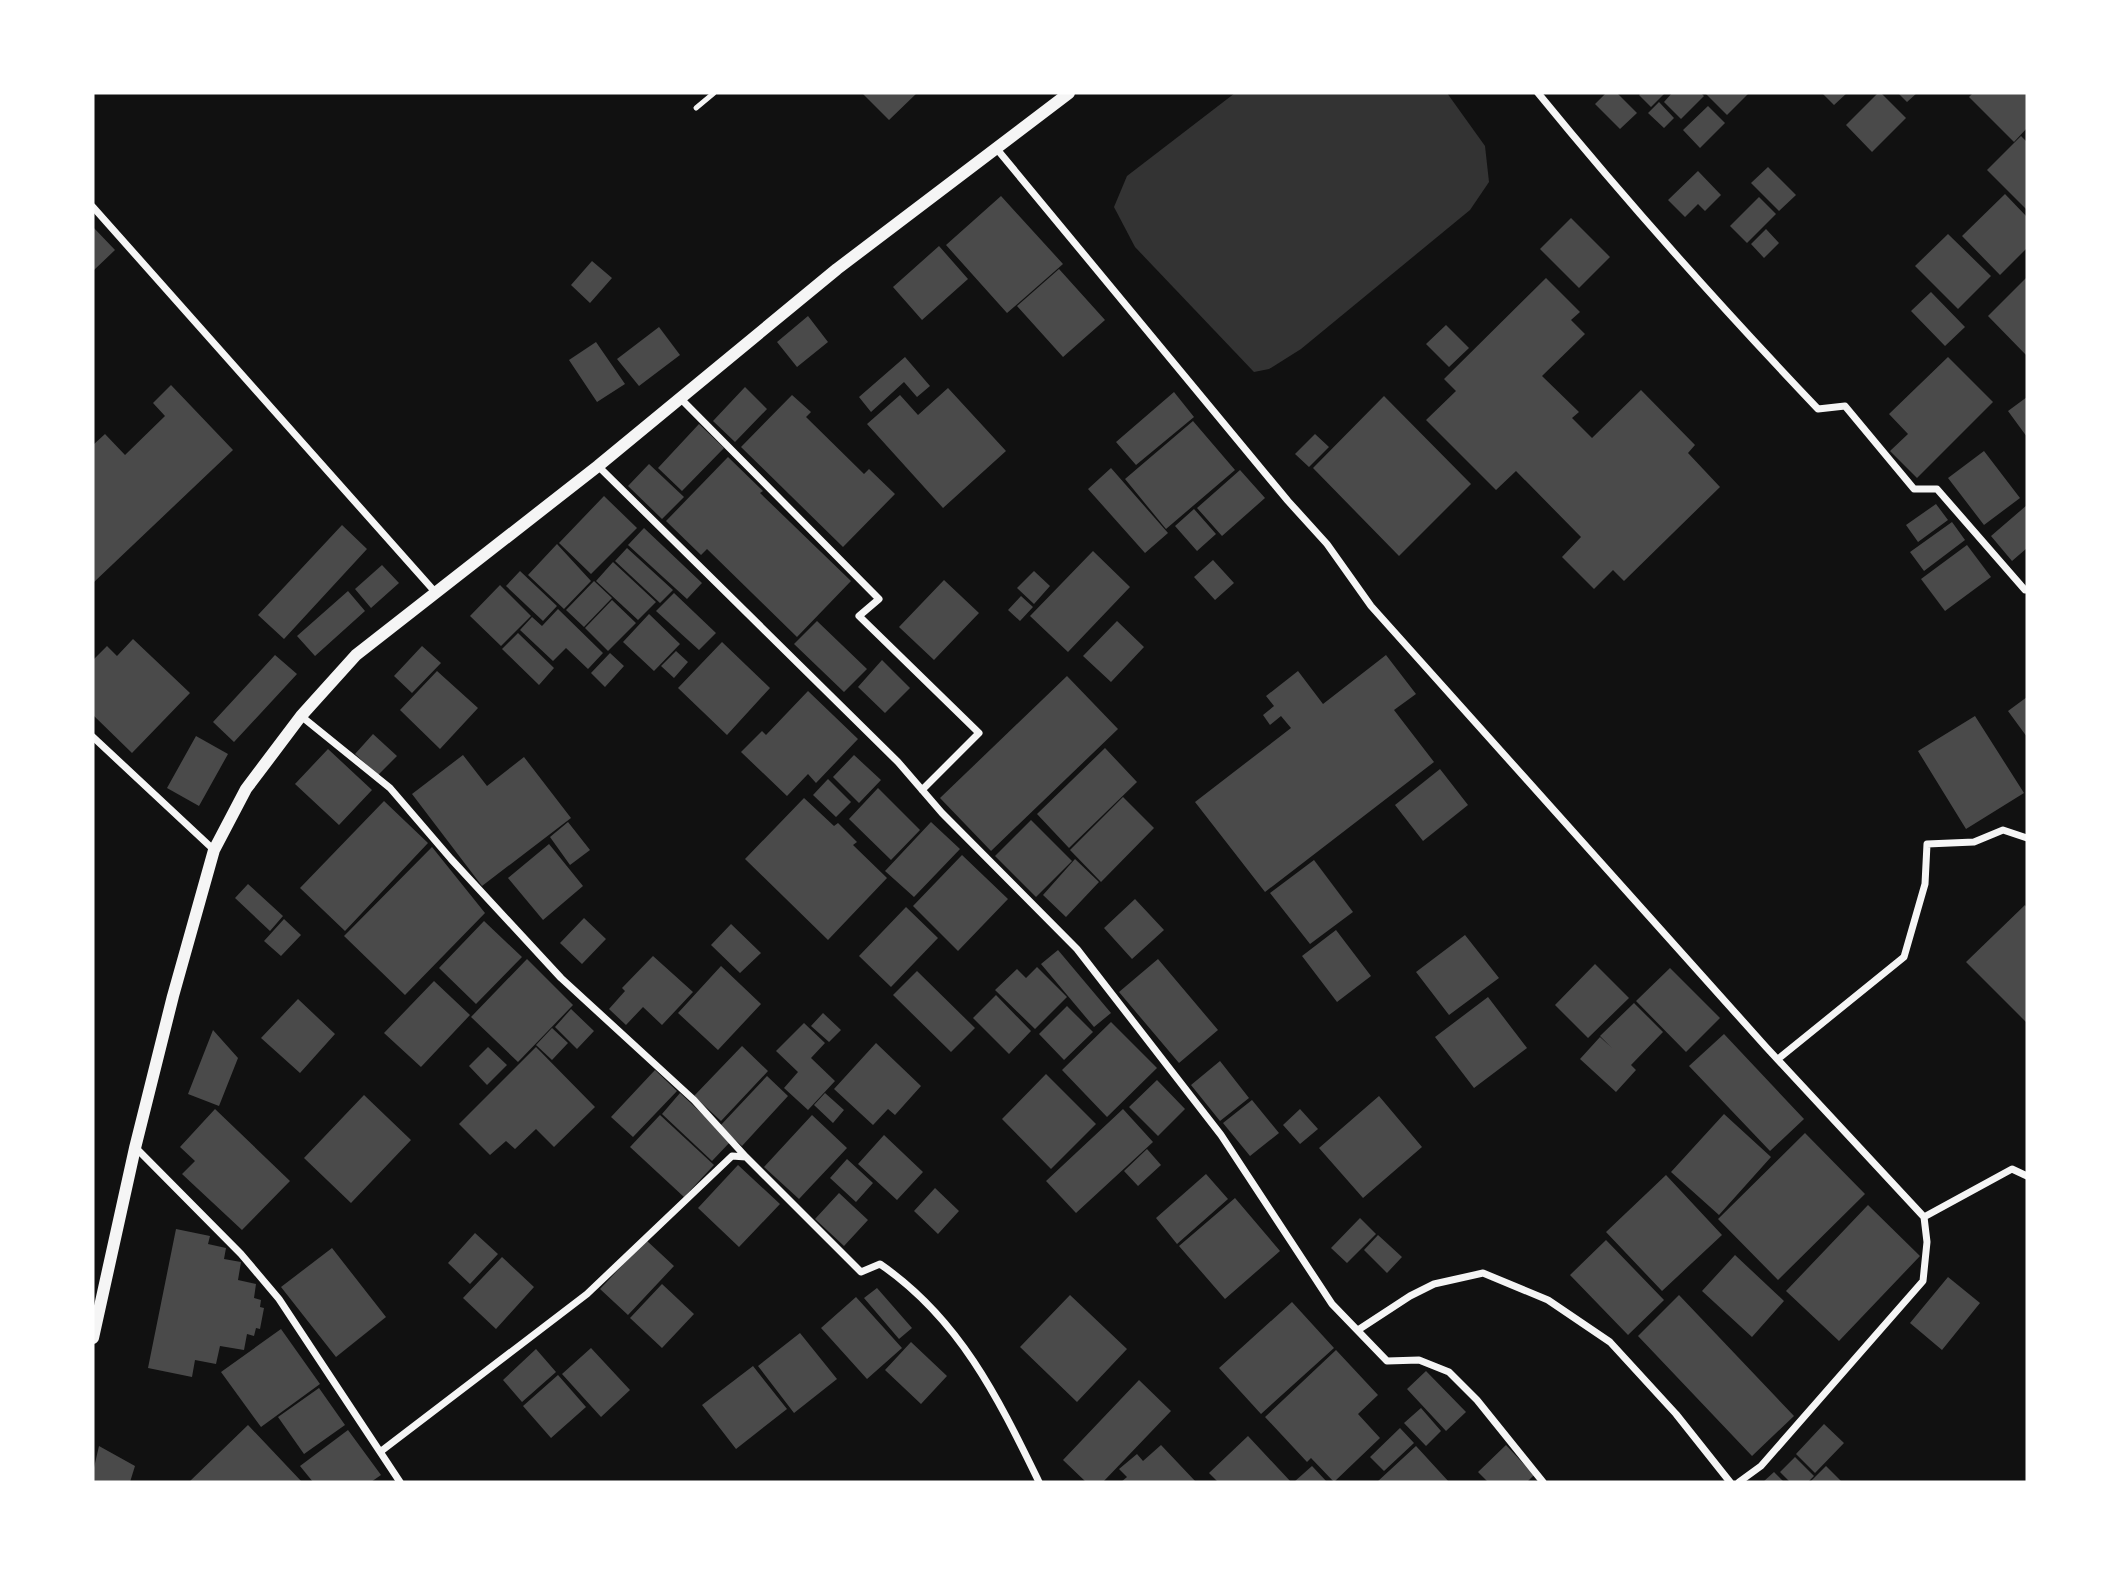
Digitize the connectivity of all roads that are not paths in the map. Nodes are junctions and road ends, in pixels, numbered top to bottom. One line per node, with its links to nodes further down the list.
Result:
1 (714, 93): 4 (lane)
2 (1069, 93): 5 (street)
3 (1538, 93): 9 (street)
4 (696, 108)
5 (995, 148): 7 (street); 16 (street)
6 (93, 207): 10 (street)
7 (681, 399): 8 (street); 13 (street)
8 (598, 466): 10 (street); 13 (street)
9 (2027, 589)
10 (436, 593): 11 (street)
11 (301, 716): 15 (street); 18 (street)
12 (93, 737): 15 (street)
13 (922, 790): 21 (street)
14 (2027, 838): 16 (street)
15 (214, 850): 17 (street)
16 (1778, 1059): 20 (street)
17 (135, 1148): 22 (street); 23 (street)
18 (746, 1157): 23 (street); 25 (street)
19 (2027, 1177): 20 (street)
20 (1924, 1217): 28 (street)
21 (1358, 1330): 26 (street); 27 (street)
22 (93, 1338)
23 (380, 1452): 24 (street)
24 (400, 1482)
25 (1039, 1482)
26 (1543, 1482)
27 (1730, 1482)
28 (1739, 1482)

